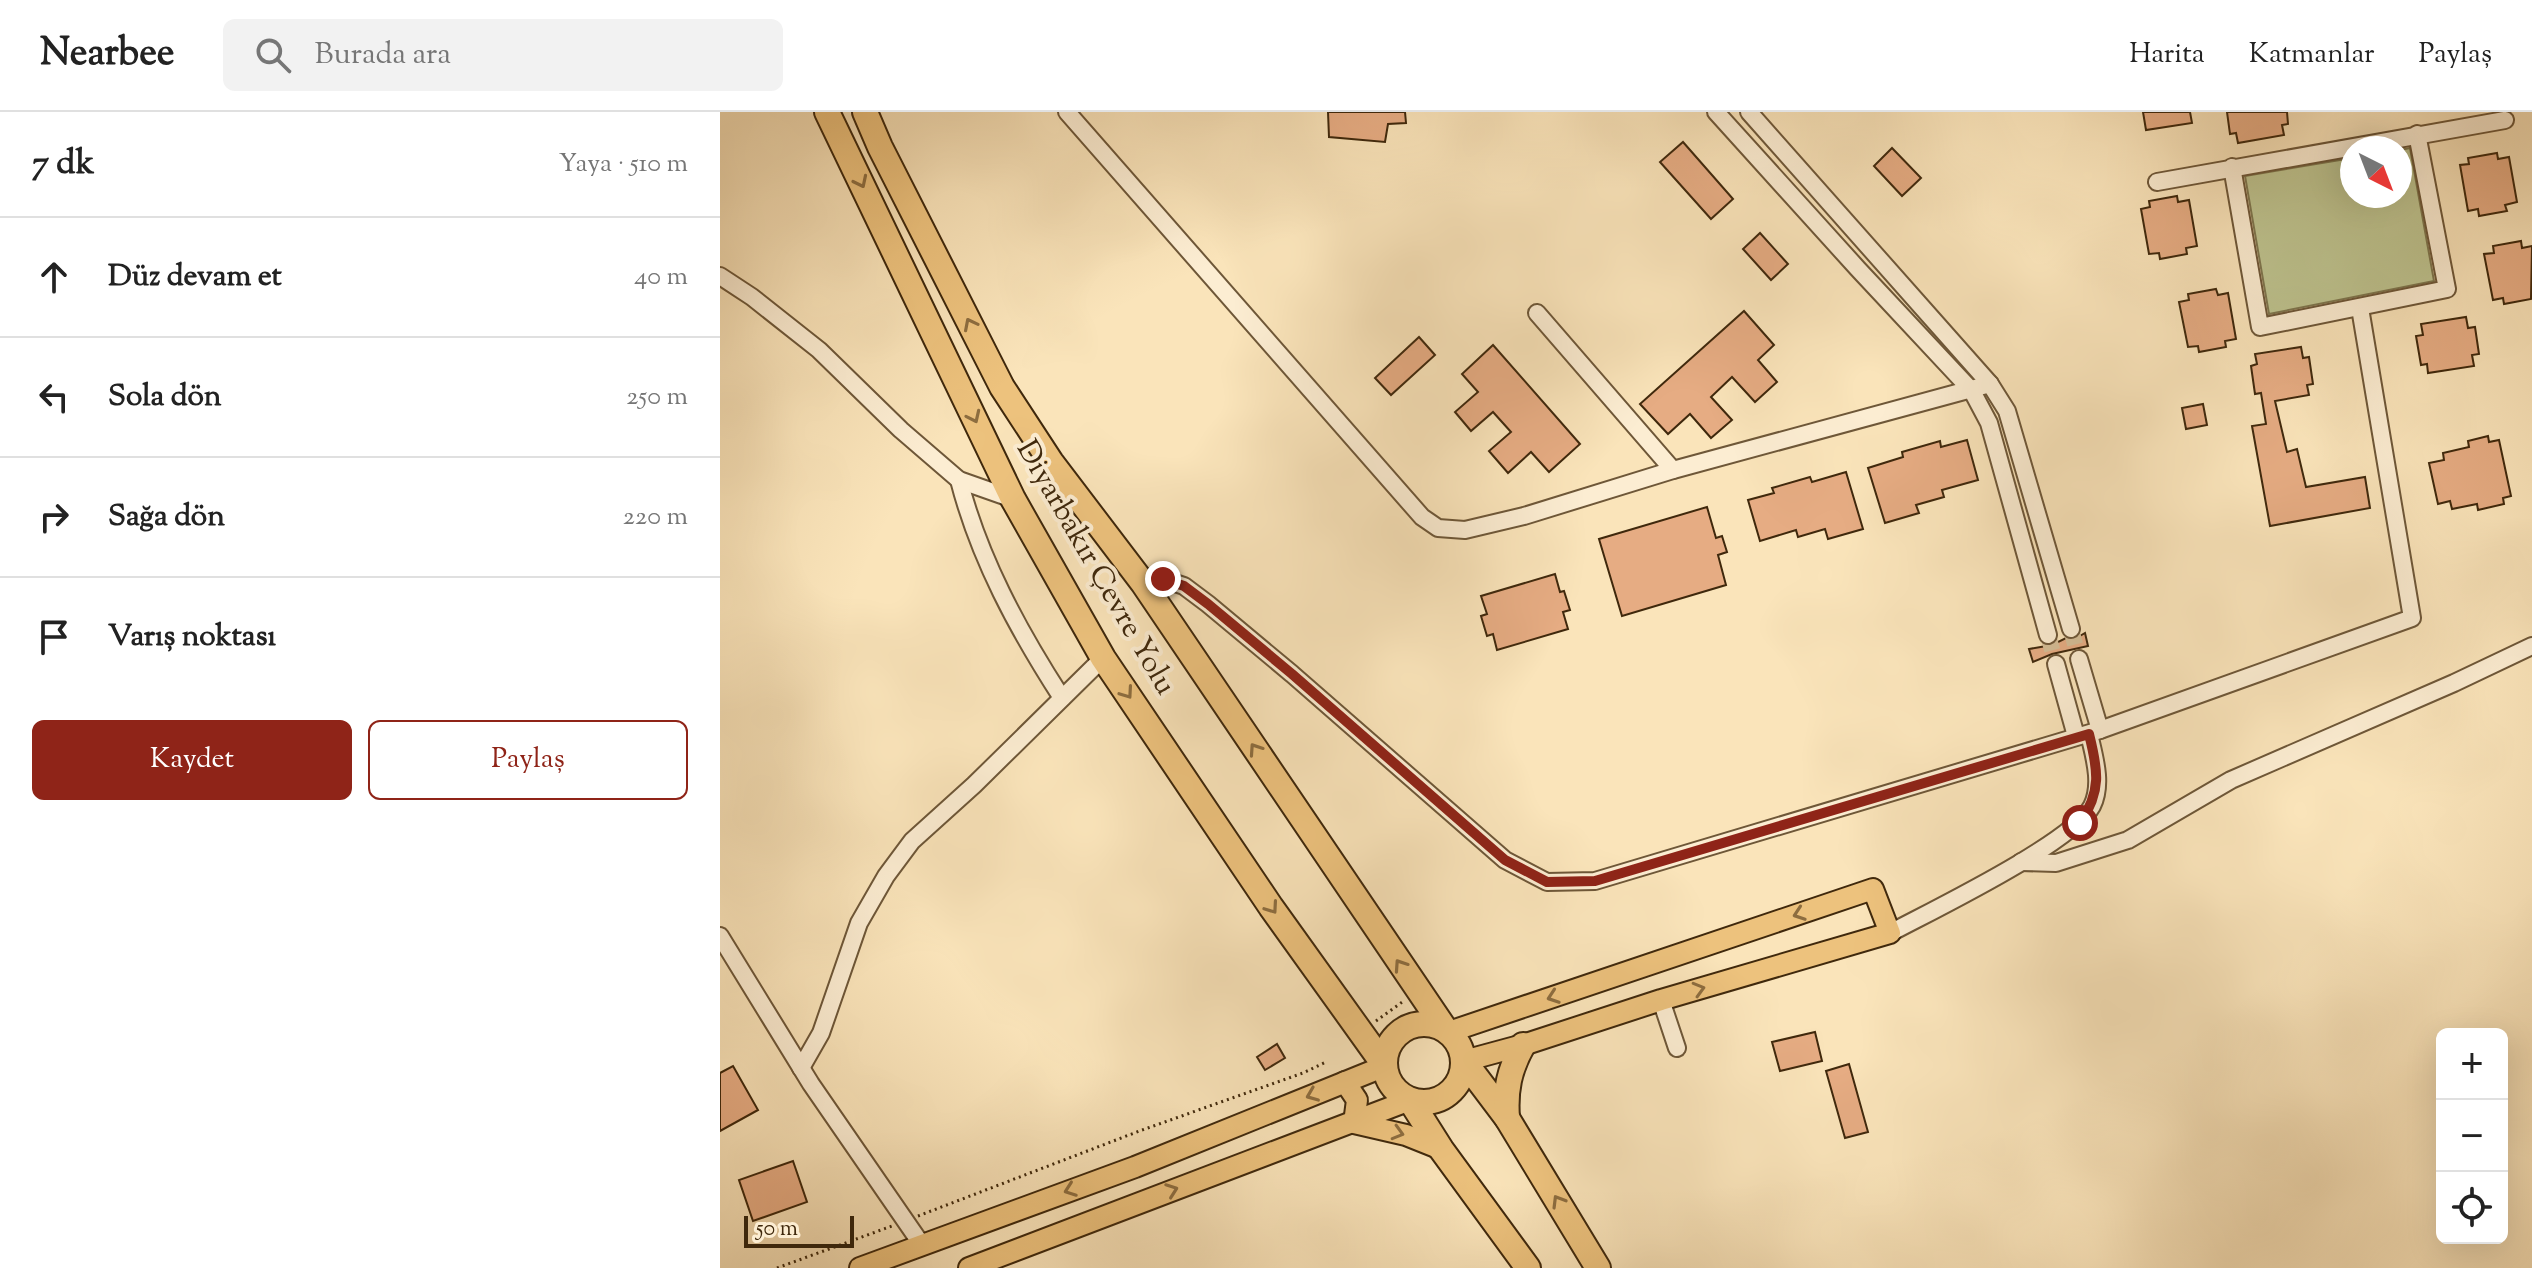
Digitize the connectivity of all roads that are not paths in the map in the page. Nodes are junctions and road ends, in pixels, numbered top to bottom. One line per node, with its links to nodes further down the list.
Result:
1 (827, 112): 18 (highway, Diyarbakır Çevre Yolu, one-way to 18)
2 (865, 112): 19 (highway, Diyarbakır Çevre Yolu, one-way to 2)
3 (1067, 112): 16 (street)
4 (1716, 112): 15 (street)
5 (1749, 112): 14 (street)
6 (2482, 118): 7 (street); 8 (street)
7 (2505, 120)
8 (2417, 134): 9 (street); 12 (street)
9 (2232, 167): 10 (street); 12 (street)
10 (2157, 182)
11 (720, 276): 17 (street)
12 (2360, 308): 27 (street)
13 (1537, 313): 16 (street)
14 (1990, 384): 15 (street); 20 (street)
15 (1972, 391): 16 (street); 21 (street)
16 (1673, 470)
17 (959, 480): 18 (street); 26 (street)
18 (1013, 499): 23 (highway, Diyarbakır Çevre Yolu)
19 (1143, 583): 27 (street); 32 (highway, Diyarbakır Çevre Yolu, one-way to 19)
20 (2071, 629)
21 (2048, 635)
22 (2532, 646): 28 (street)
23 (1103, 658): 26 (street); 36 (highway, Diyarbakır Çevre Yolu, one-way to 36)
24 (2079, 659): 27 (street)
25 (2056, 664): 27 (street)
26 (1062, 698): 37 (street)
27 (2088, 734): 28 (street)
28 (2021, 862): 29 (street)
29 (1890, 933): 31 (main road, one-way to 29); 32 (main road, one-way to 32)
30 (720, 936): 37 (street)
31 (1661, 1000): 33 (main road); 34 (street)
32 (1447, 1030): 35 (highway); 36 (highway)
33 (1523, 1045): 35 (main road); 40 (highway)
34 (1677, 1048)
35 (1464, 1061): 39 (highway); 40 (highway)
36 (1385, 1066): 38 (main road); 39 (highway)
37 (801, 1068): 43 (street)
38 (1345, 1082): 41 (main road); 43 (main road, one-way to 43)
39 (1410, 1100): 41 (main road); 42 (highway)
40 (1507, 1118): 47 (highway, one-way to 40)
41 (1354, 1123): 42 (main road, one-way to 42); 45 (main road, one-way to 41)
42 (1441, 1149): 46 (highway)
43 (922, 1245): 44 (main road)
44 (860, 1268)
45 (969, 1268)
46 (1528, 1268)
47 (1598, 1268)

